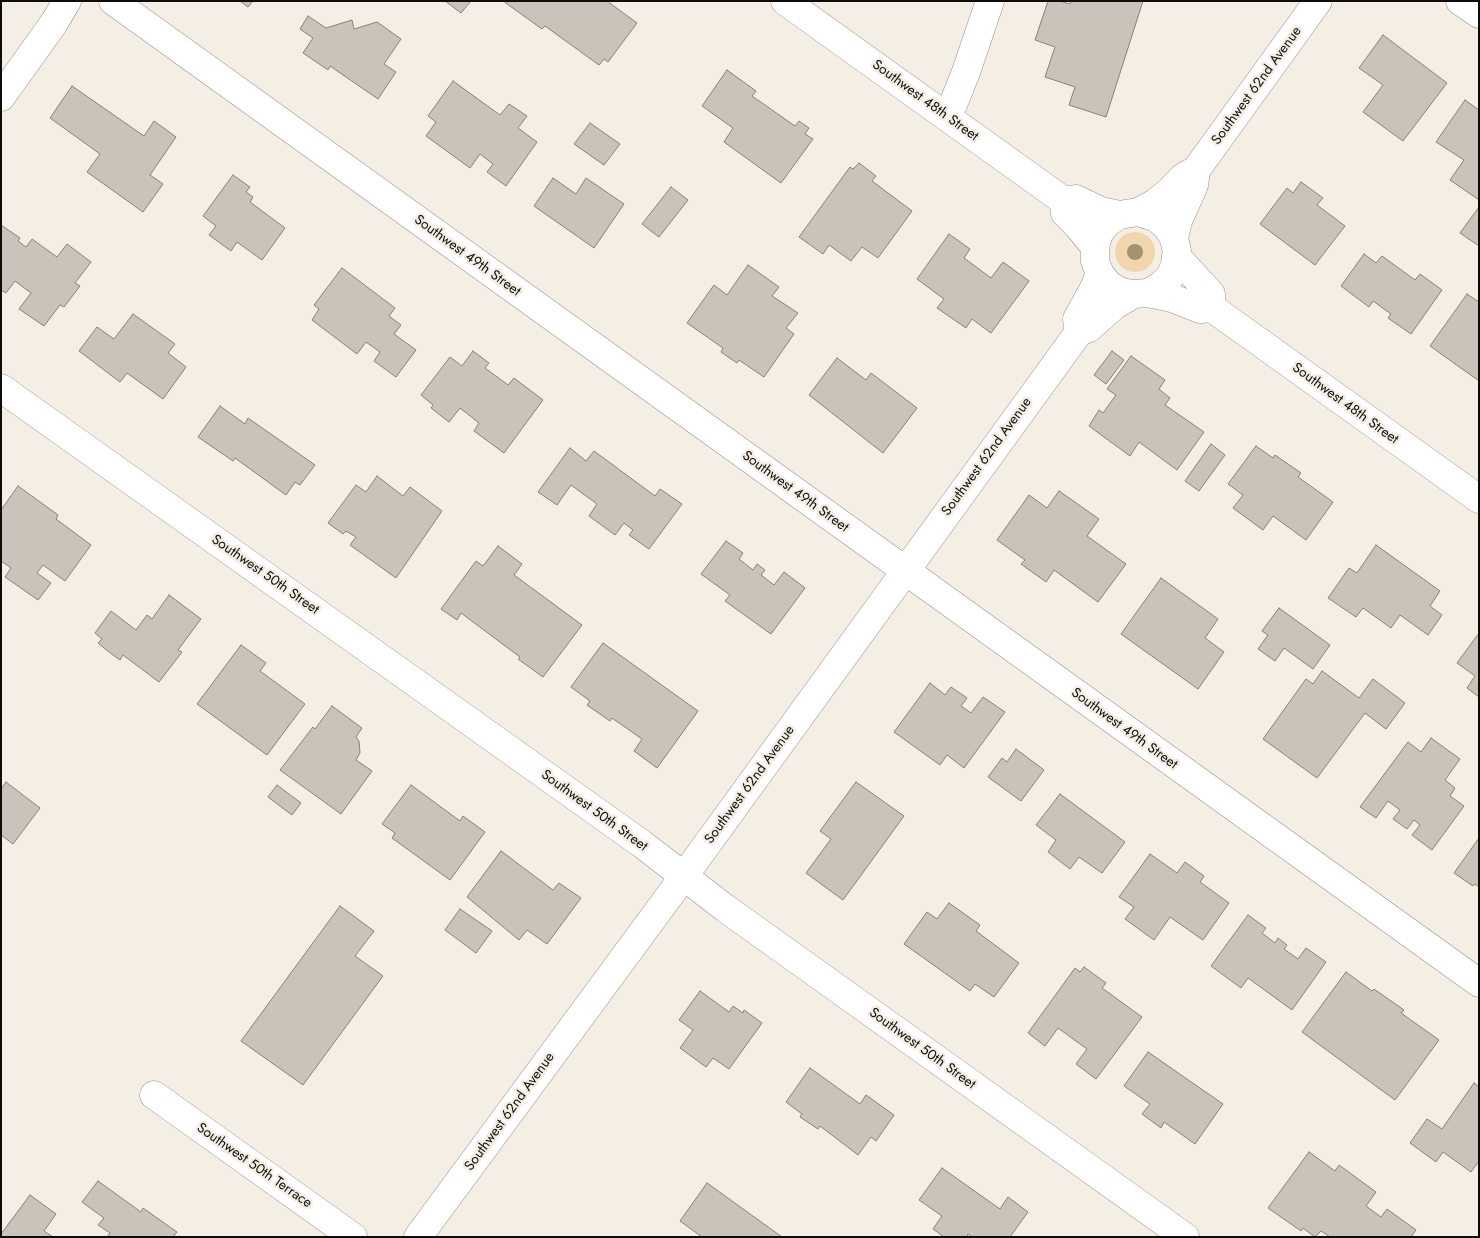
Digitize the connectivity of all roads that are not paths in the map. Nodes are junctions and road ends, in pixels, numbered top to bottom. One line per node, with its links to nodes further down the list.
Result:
1 (67, 1): 8 (street)
2 (113, 1): 21 (street, Southwest 49th Street)
3 (786, 1): 9 (street, Southwest 48th Street)
4 (990, 1): 9 (street)
5 (1318, 1): 10 (street, Southwest 62nd Avenue)
6 (1460, 1): 7 (street)
7 (1479, 14)
8 (1, 96)
9 (948, 118): 11 (street, Southwest 48th Street)
10 (1196, 170): 12 (street, Southwest 62nd Avenue); 14 (street, Southwest 62nd Avenue)
11 (1064, 201): 12 (street, Southwest 48th Street); 13 (street, Southwest 48th Street)
12 (1128, 214): 13 (street); 14 (street)
13 (1095, 247): 15 (street)
14 (1175, 247): 16 (street); 17 (street)
15 (1100, 274): 16 (street); 18 (street, Southwest 62nd Avenue)
16 (1141, 294): 17 (street, Southwest 48th Street); 18 (street, Southwest 62nd Avenue)
17 (1212, 308): 20 (street, Southwest 48th Street)
18 (1079, 332): 21 (street, Southwest 62nd Avenue)
19 (1, 388): 22 (street, Southwest 50th Street)
20 (1479, 499)
21 (904, 571): 22 (street, Southwest 62nd Avenue); 23 (street, Southwest 49th Street)
22 (684, 876): 26 (street, Southwest 62nd Avenue); 27 (street, Southwest 50th Street)
23 (1479, 983)
24 (154, 1095): 25 (street, Southwest 50th Terrace)
25 (354, 1237)
26 (418, 1237)
27 (1185, 1237)

